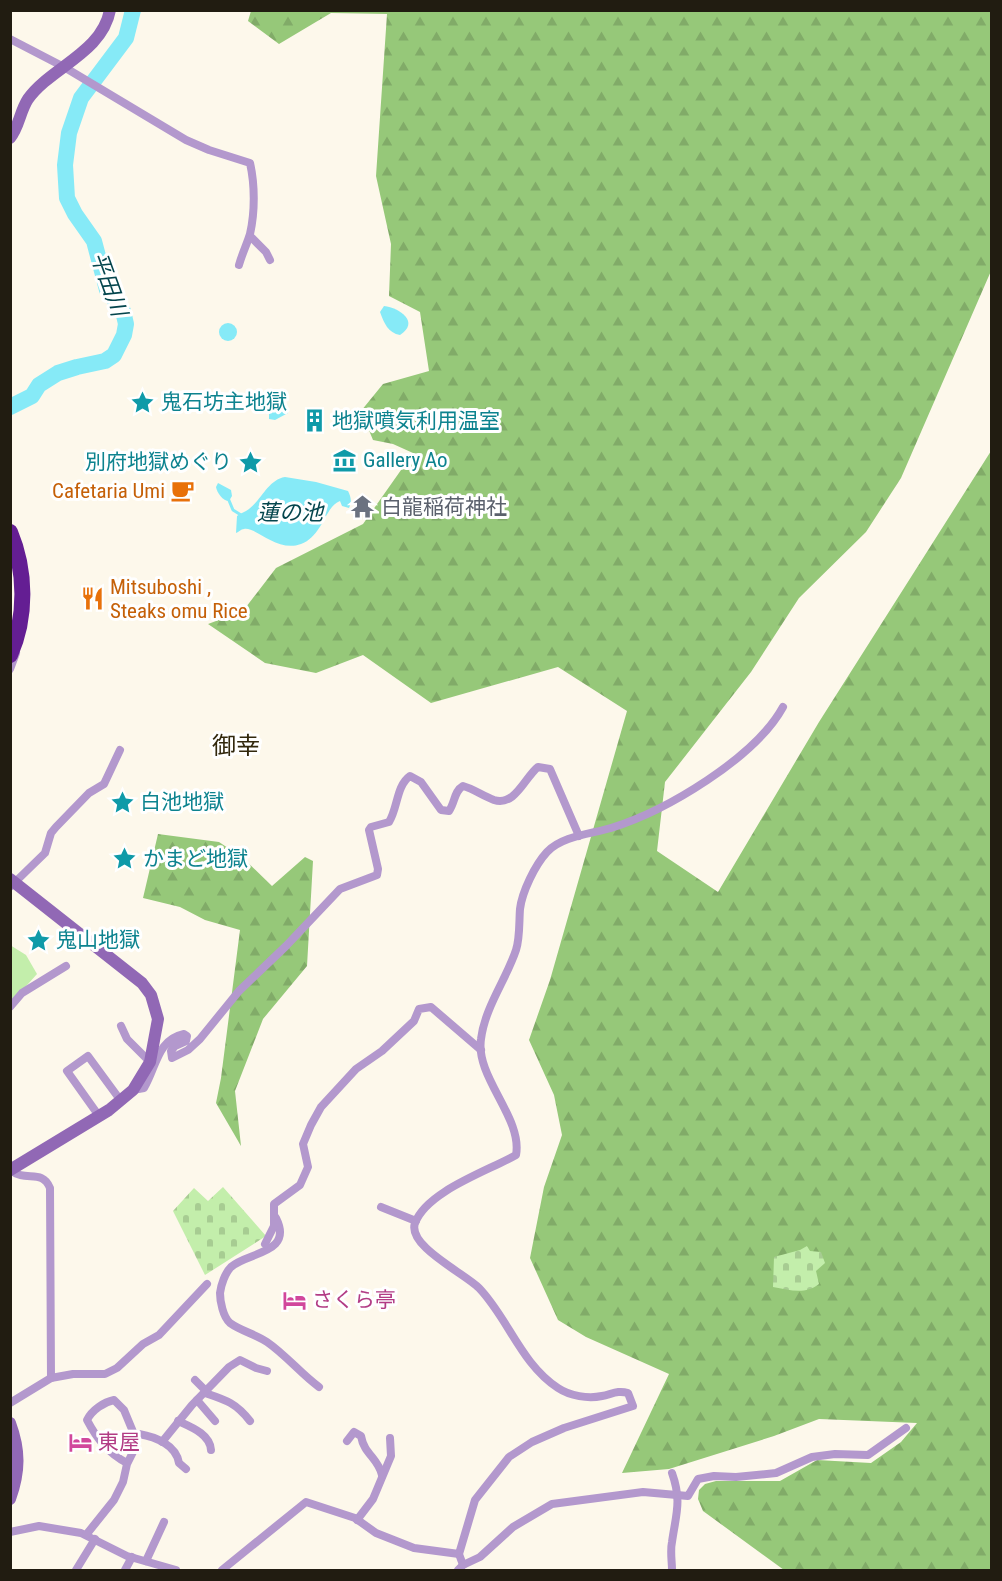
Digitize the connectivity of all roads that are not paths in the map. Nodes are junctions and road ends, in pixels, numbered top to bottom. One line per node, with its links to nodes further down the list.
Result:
1 (110, 10): 3 (street)
2 (10, 39): 3 (street)
3 (64, 67): 4 (street); 5 (street)
4 (10, 138)
5 (250, 236): 6 (street); 7 (street)
6 (270, 260)
7 (239, 265)
8 (10, 532): 9 (highway)
9 (19, 629): 10 (highway); 11 (street)
10 (10, 655)
11 (10, 669)
12 (783, 707): 14 (street)
13 (120, 750): 15 (street)
14 (579, 836): 19 (street); 21 (street)
15 (12, 883): 20 (street)
16 (66, 966): 17 (street)
17 (10, 1007)
18 (121, 1026): 20 (street)
19 (481, 1050): 26 (street); 27 (street)
20 (150, 1062): 21 (street)
21 (133, 1090): 22 (street)
22 (121, 1101): 23 (street); 23 (street)
23 (99, 1116): 24 (street)
24 (10, 1170): 31 (street)
25 (381, 1208): 27 (street)
26 (274, 1215): 28 (street); 33 (street)
27 (416, 1221): 57 (street)
28 (265, 1244)
29 (207, 1284): 31 (street)
30 (267, 1371): 34 (street)
31 (51, 1378): 36 (street)
32 (195, 1380): 34 (street)
33 (319, 1387)
34 (206, 1392): 35 (street); 39 (street)
35 (197, 1400): 37 (street); 38 (street)
36 (10, 1403)
37 (178, 1421): 45 (street); 46 (street)
38 (214, 1421)
39 (250, 1421)
40 (10, 1423): 52 (street)
41 (906, 1428): 51 (street)
42 (390, 1438): 50 (street)
43 (136, 1439): 45 (street); 47 (street); 47 (street)
44 (347, 1441): 50 (street)
45 (162, 1442): 48 (street)
46 (211, 1450)
47 (128, 1463): 56 (street)
48 (186, 1469)
49 (672, 1473): 51 (street)
50 (382, 1475): 53 (street)
51 (678, 1495): 60 (street); 65 (street)
52 (10, 1499)
53 (357, 1520): 57 (street); 64 (street)
54 (164, 1522): 59 (street)
55 (10, 1532): 56 (street)
56 (90, 1537): 58 (street); 61 (street)
57 (459, 1554): 60 (street)
58 (132, 1557): 59 (street); 62 (street)
59 (146, 1561): 63 (street)
60 (460, 1568)
61 (76, 1570)
62 (125, 1570)
63 (176, 1570)
64 (222, 1570)
65 (672, 1570)

